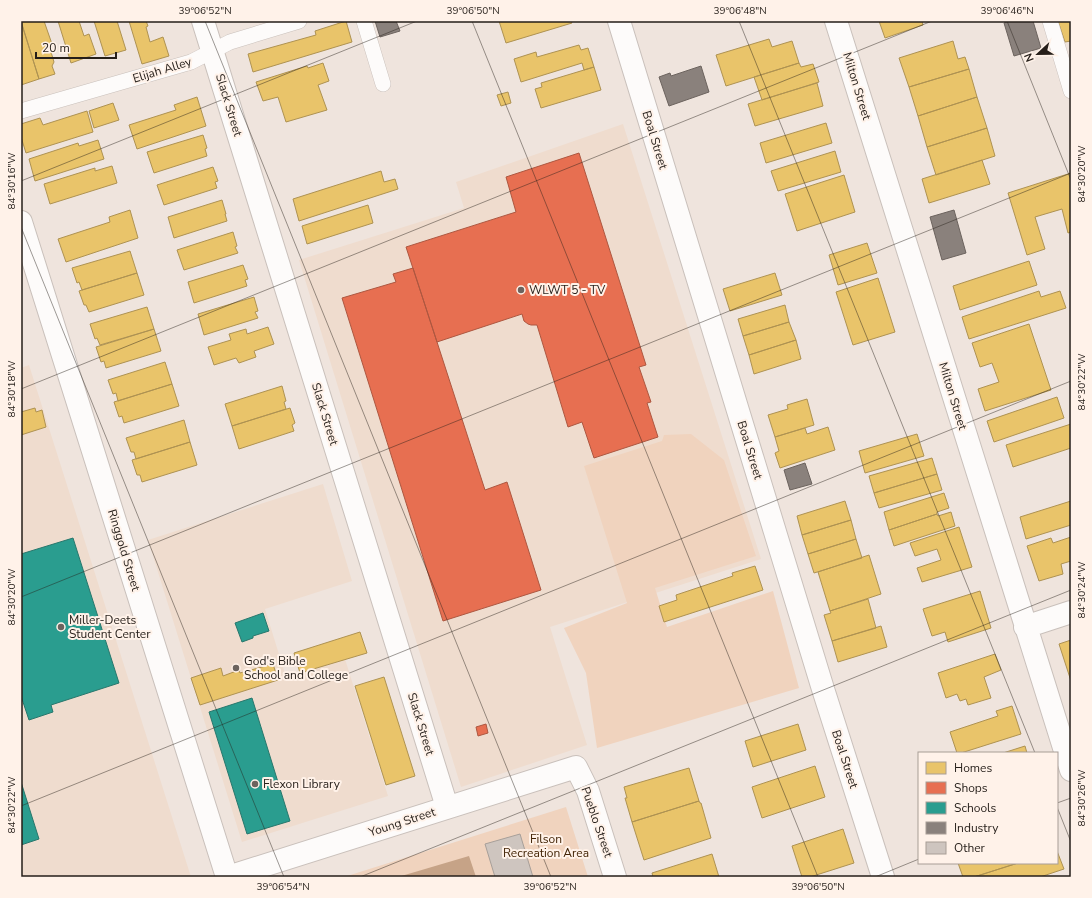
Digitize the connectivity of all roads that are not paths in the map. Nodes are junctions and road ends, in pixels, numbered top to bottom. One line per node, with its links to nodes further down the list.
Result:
1 (203, 21): 7 (street, Slack Street)
2 (299, 21): 7 (lane, Elijah Alley)
3 (364, 21): 8 (lane)
4 (619, 21): 19 (street, Boal Street)
5 (836, 21): 13 (street, Milton Street)
6 (1050, 21): 9 (lane)
7 (212, 51): 10 (lane, Elijah Alley); 16 (street, Slack Street)
8 (383, 84)
9 (1071, 92)
10 (21, 111)
11 (21, 222): 17 (street, Ringgold Street)
12 (1071, 612): 13 (street)
13 (1025, 627): 15 (street, Milton Street)
14 (576, 767): 16 (street, Young Street); 18 (street, Pueblo Street)
15 (1071, 770)
16 (447, 807): 17 (street, Young Street)
17 (228, 877)
18 (615, 877)
19 (883, 877)

